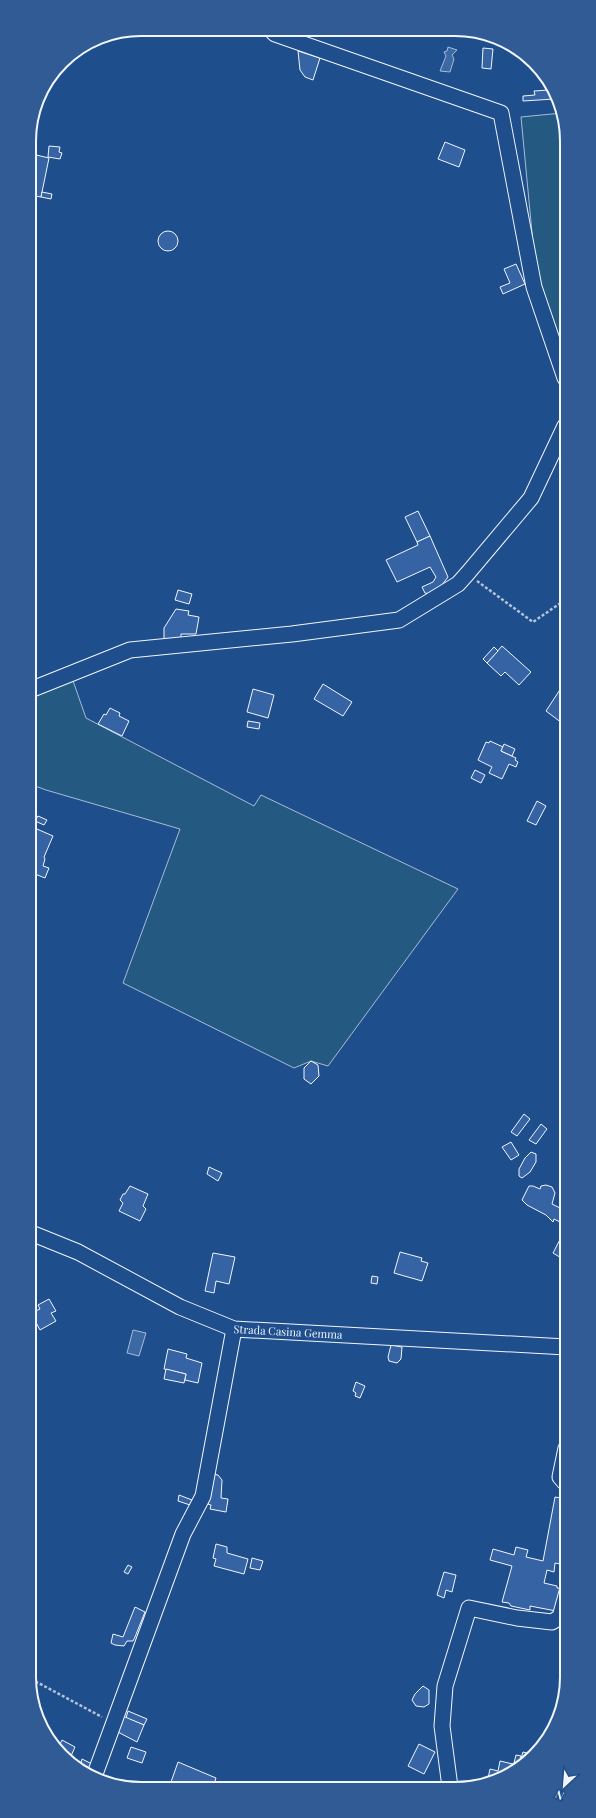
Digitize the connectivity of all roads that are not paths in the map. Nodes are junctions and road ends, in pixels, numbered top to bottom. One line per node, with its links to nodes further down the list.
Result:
1 (281, 36): 2 (street)
2 (560, 363)
3 (560, 437): 4 (street)
4 (36, 688)
5 (36, 1235): 6 (street, Strada Casina Gemma)
6 (234, 1329): 7 (street, Strada Casina Gemma); 9 (street)
7 (560, 1347)
8 (560, 1617): 10 (street)
9 (96, 1772)
10 (449, 1782)

